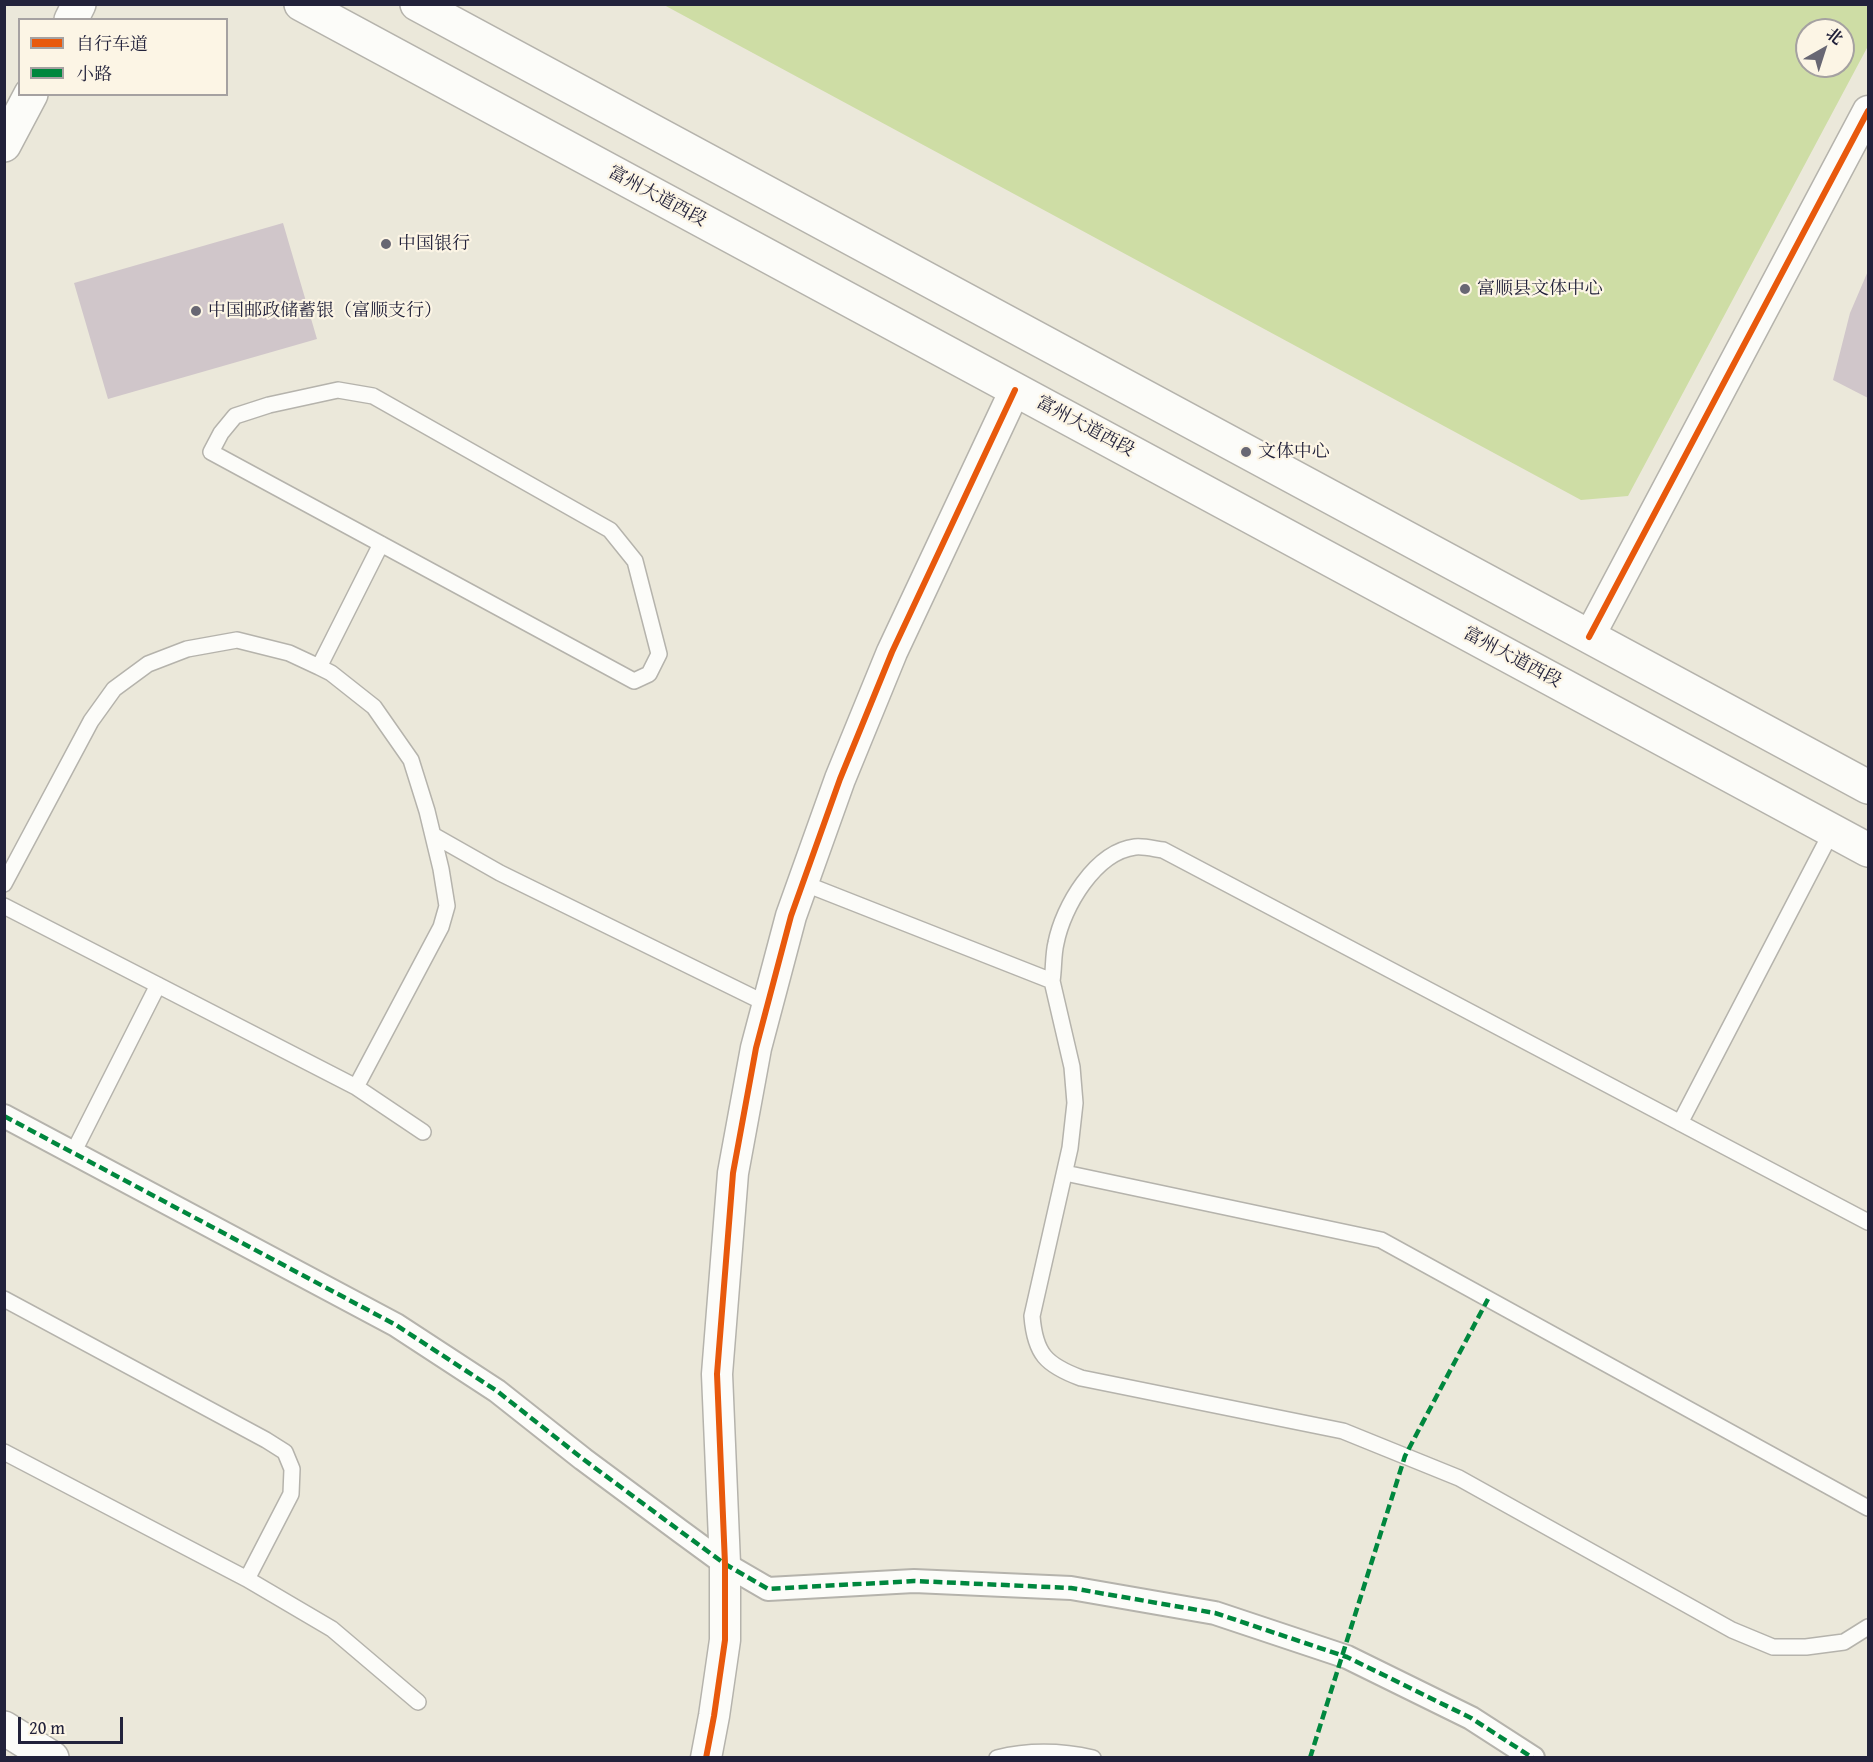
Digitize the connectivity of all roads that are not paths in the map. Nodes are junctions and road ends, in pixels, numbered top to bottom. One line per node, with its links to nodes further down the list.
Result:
1 (79, 4): 4 (main road)
2 (301, 4): 8 (main road, 富州大道西段)
3 (417, 4): 10 (main road)
4 (72, 18)
5 (30, 96): 7 (main road)
6 (1869, 111): 10 (street)
7 (4, 145)
8 (1015, 390): 13 (main road, 富州大道西段); 16 (street)
9 (381, 544): 9 (lane); 11 (lane)
10 (1589, 637): 12 (main road)
11 (319, 667): 14 (lane); 17 (lane)
12 (1869, 787)
13 (1833, 831): 15 (main road, 富州大道西段); 24 (lane)
14 (433, 835): 21 (lane); 22 (lane)
15 (1869, 850)
16 (803, 883): 19 (lane); 21 (street)
17 (4, 884)
18 (4, 906): 20 (lane)
19 (1052, 981): 24 (lane); 27 (lane)
20 (158, 985): 22 (lane); 26 (lane)
21 (767, 1004): 32 (street)
22 (356, 1087): 25 (lane)
23 (4, 1116): 26 (street)
24 (1680, 1123): 28 (lane)
25 (423, 1132)
26 (73, 1153): 32 (street)
27 (1065, 1173): 31 (lane); 34 (lane)
28 (1869, 1222)
29 (4, 1299): 33 (lane)
30 (4, 1452): 33 (lane)
31 (1869, 1508)
32 (725, 1564): 38 (street); 41 (street)
33 (247, 1579): 35 (lane)
34 (1869, 1627)
35 (418, 1702)
36 (4, 1728): 37 (main road)
37 (52, 1758)
38 (706, 1758)
39 (997, 1758): 40 (lane)
40 (1093, 1758)
41 (1533, 1758)

